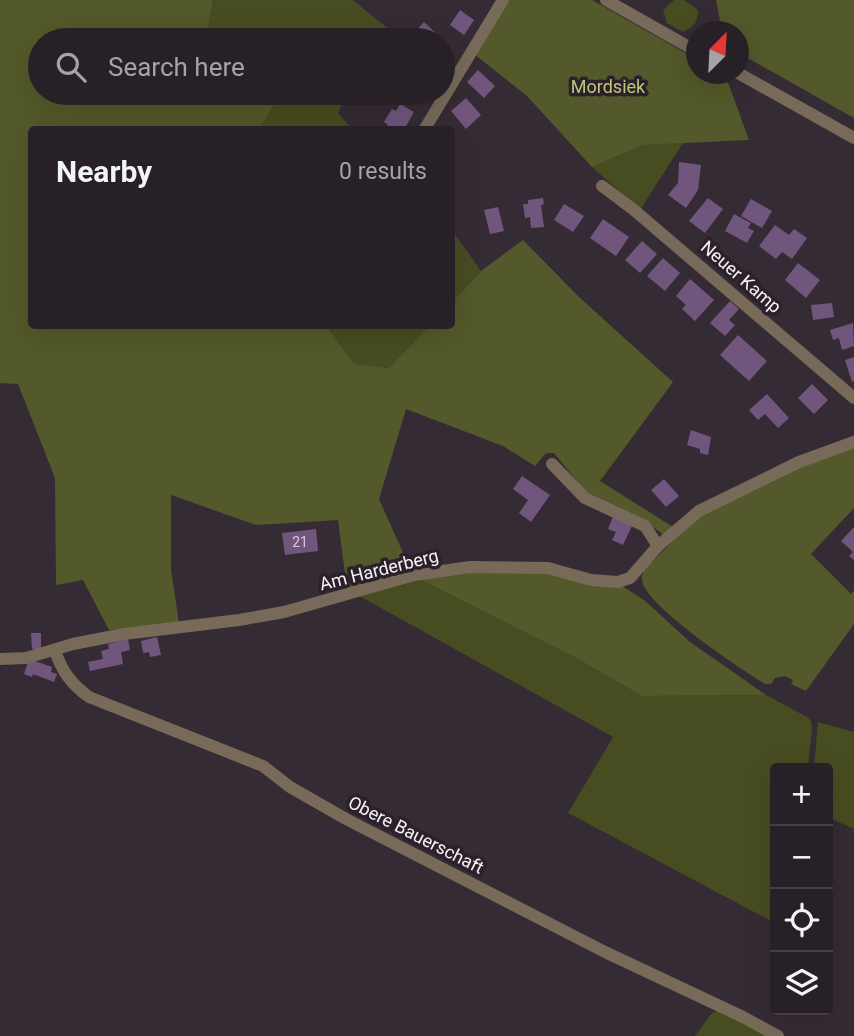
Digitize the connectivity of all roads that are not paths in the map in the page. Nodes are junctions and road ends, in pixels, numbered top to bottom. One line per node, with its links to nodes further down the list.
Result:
1 (503, 0): 4 (street)
2 (606, 0): 3 (street)
3 (686, 45)
4 (455, 79)
5 (749, 79): 8 (street)
6 (439, 105): 7 (street)
7 (426, 126)
8 (854, 138)
9 (602, 186): 10 (street, Neuer Kamp)
10 (854, 398)
11 (854, 442): 13 (street, Am Harderberg)
12 (552, 464): 13 (street)
13 (658, 546): 14 (street, Am Harderberg)
14 (55, 651): 15 (street, Am Harderberg); 16 (street, Obere Bauerschaft)
15 (0, 659)
16 (778, 1036)

